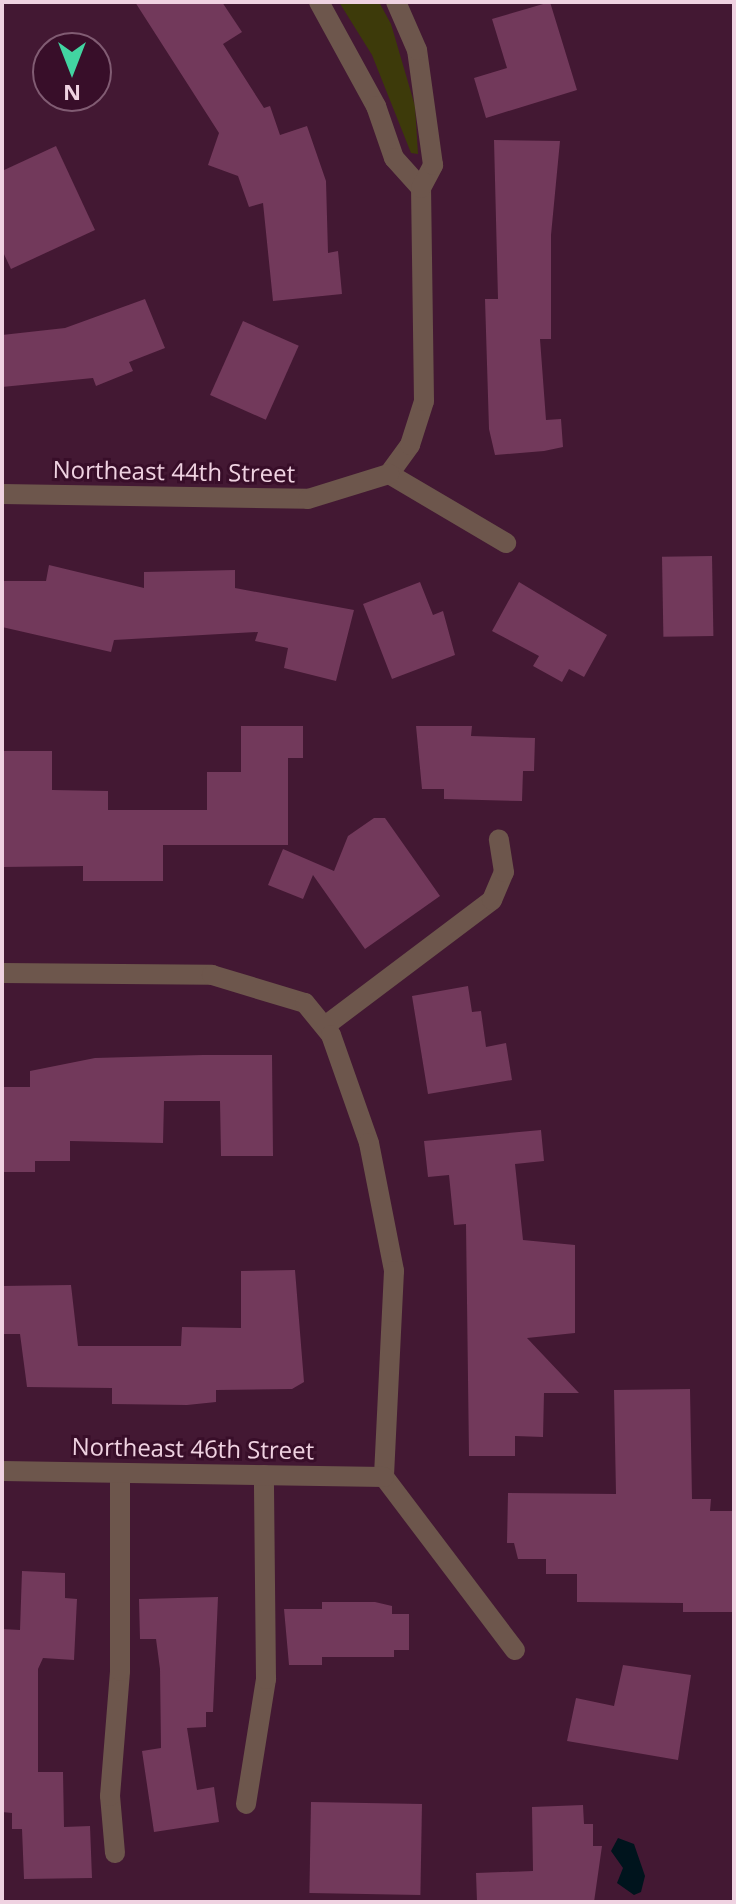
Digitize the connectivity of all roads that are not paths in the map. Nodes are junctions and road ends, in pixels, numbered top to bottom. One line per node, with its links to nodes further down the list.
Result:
1 (319, 2): 3 (street)
2 (396, 2): 3 (street)
3 (421, 188): 4 (street)
4 (389, 474): 5 (street, Northeast 44th Street); 6 (street)
5 (2, 494)
6 (506, 543)
7 (499, 839): 9 (street)
8 (2, 973): 9 (street)
9 (325, 1026): 13 (street)
10 (2, 1471): 11 (street, Northeast 46th Street)
11 (120, 1473): 12 (street, Northeast 46th Street); 16 (street)
12 (264, 1475): 13 (street, Northeast 46th Street); 15 (street)
13 (384, 1477): 14 (street)
14 (515, 1650)
15 (246, 1804)
16 (115, 1853)

